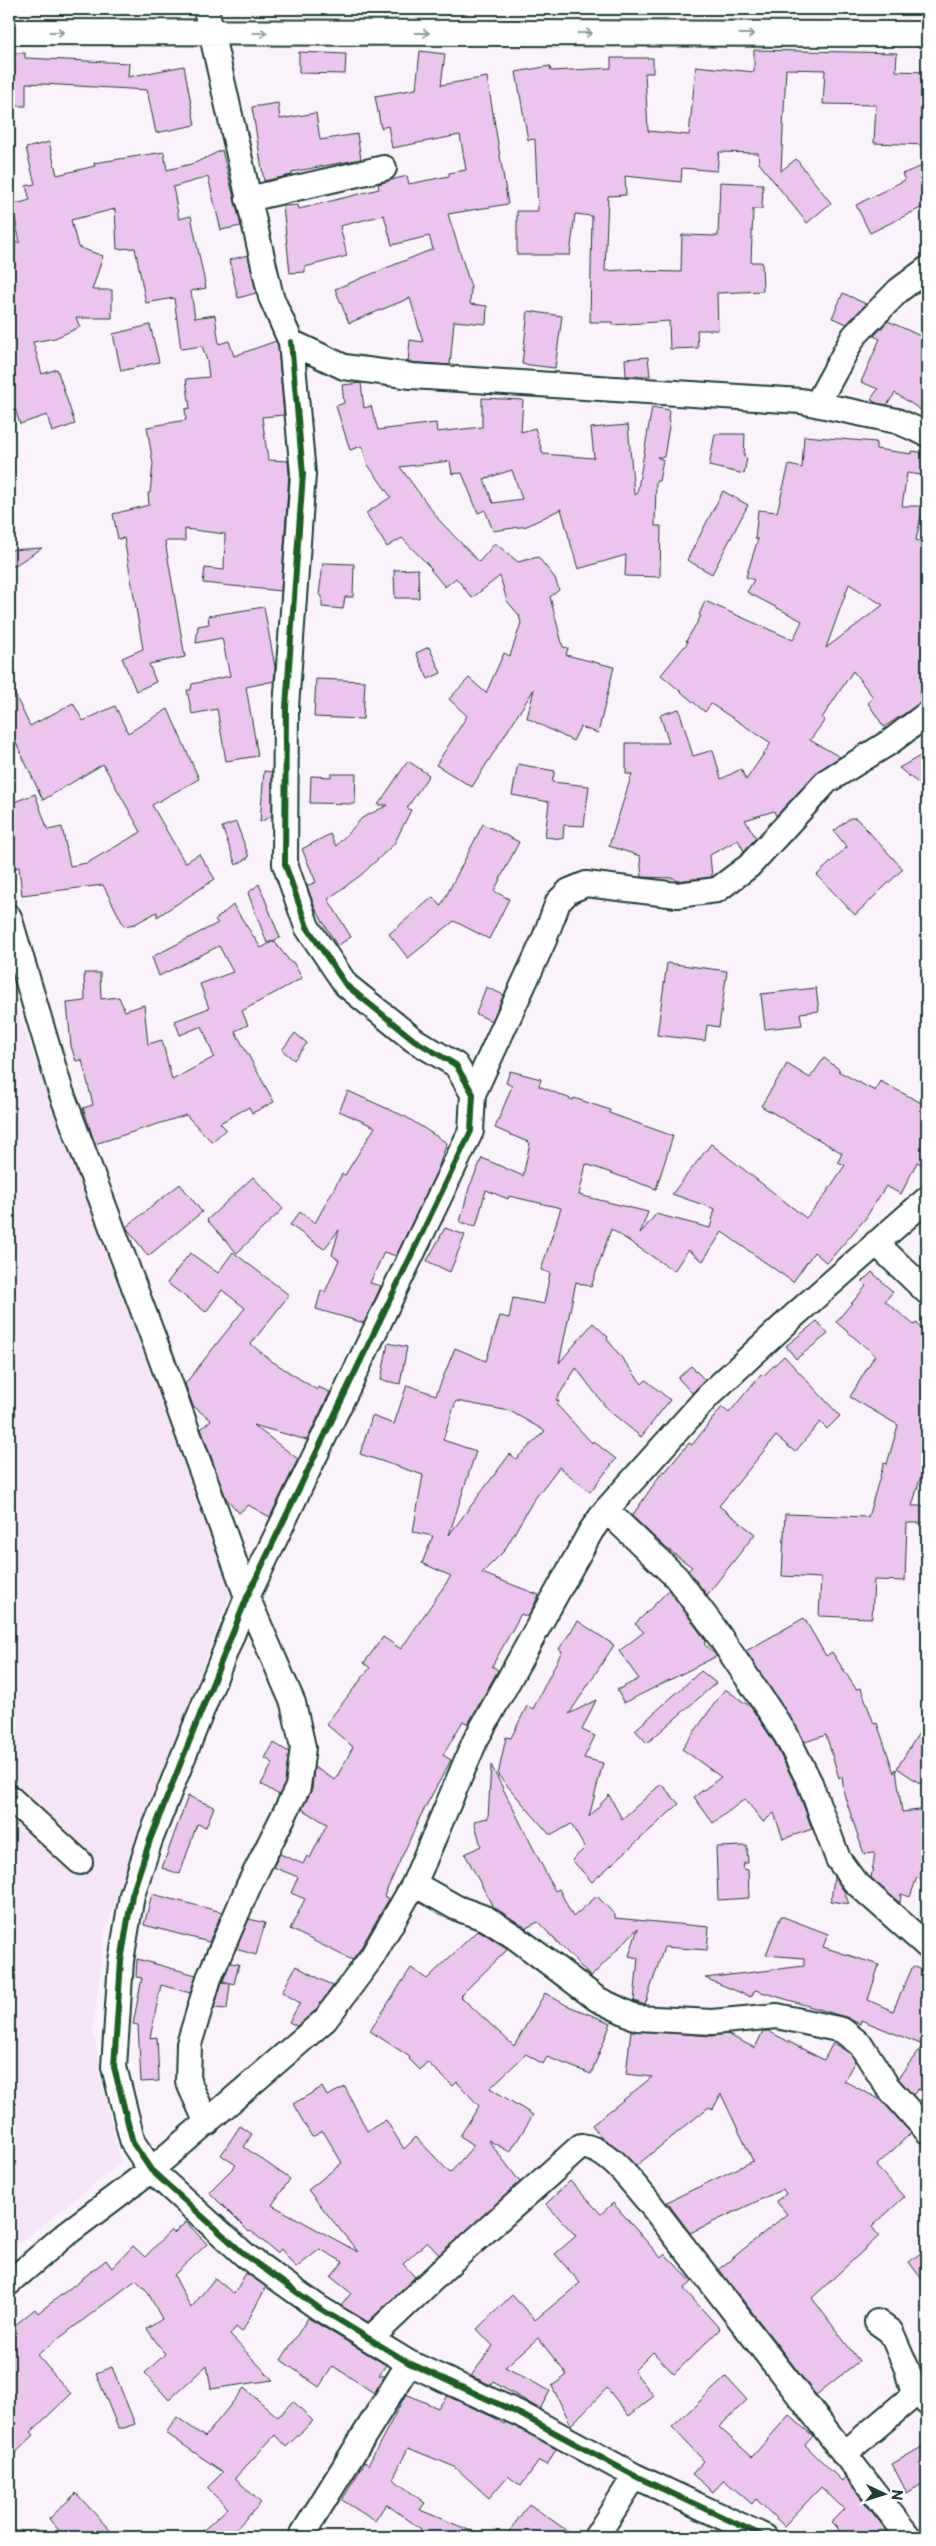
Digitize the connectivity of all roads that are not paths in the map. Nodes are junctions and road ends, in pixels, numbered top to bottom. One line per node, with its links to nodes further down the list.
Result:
1 (206, 9): 3 (street)
2 (9, 32): 3 (street, one-way to 3)
3 (211, 33): 4 (street, one-way to 4); 6 (street)
4 (927, 34)
5 (384, 168): 6 (street)
6 (248, 199): 8 (street)
7 (927, 269): 9 (street)
8 (291, 342): 9 (street); 13 (street)
9 (817, 404): 10 (street)
10 (927, 434)
11 (927, 714): 13 (street)
12 (9, 916): 18 (street)
13 (473, 1094): 18 (street)
14 (927, 1199): 15 (street)
15 (876, 1244): 16 (street); 17 (street)
16 (927, 1292)
17 (606, 1510): 21 (street); 22 (street)
18 (247, 1597): 23 (street); 25 (street)
19 (9, 1797): 20 (street)
20 (80, 1862)
21 (414, 1884): 23 (street); 24 (street)
22 (927, 1946)
23 (207, 2122): 25 (street)
24 (927, 2130)
25 (152, 2170): 26 (street); 28 (street)
26 (9, 2283)
27 (877, 2322): 30 (street)
28 (371, 2338): 29 (street); 31 (street)
29 (409, 2363): 32 (street); 33 (street)
30 (920, 2399): 31 (street)
31 (844, 2454): 36 (street)
32 (635, 2476): 34 (street); 35 (street)
33 (301, 2537)
34 (596, 2537)
35 (765, 2537)
36 (909, 2537)

